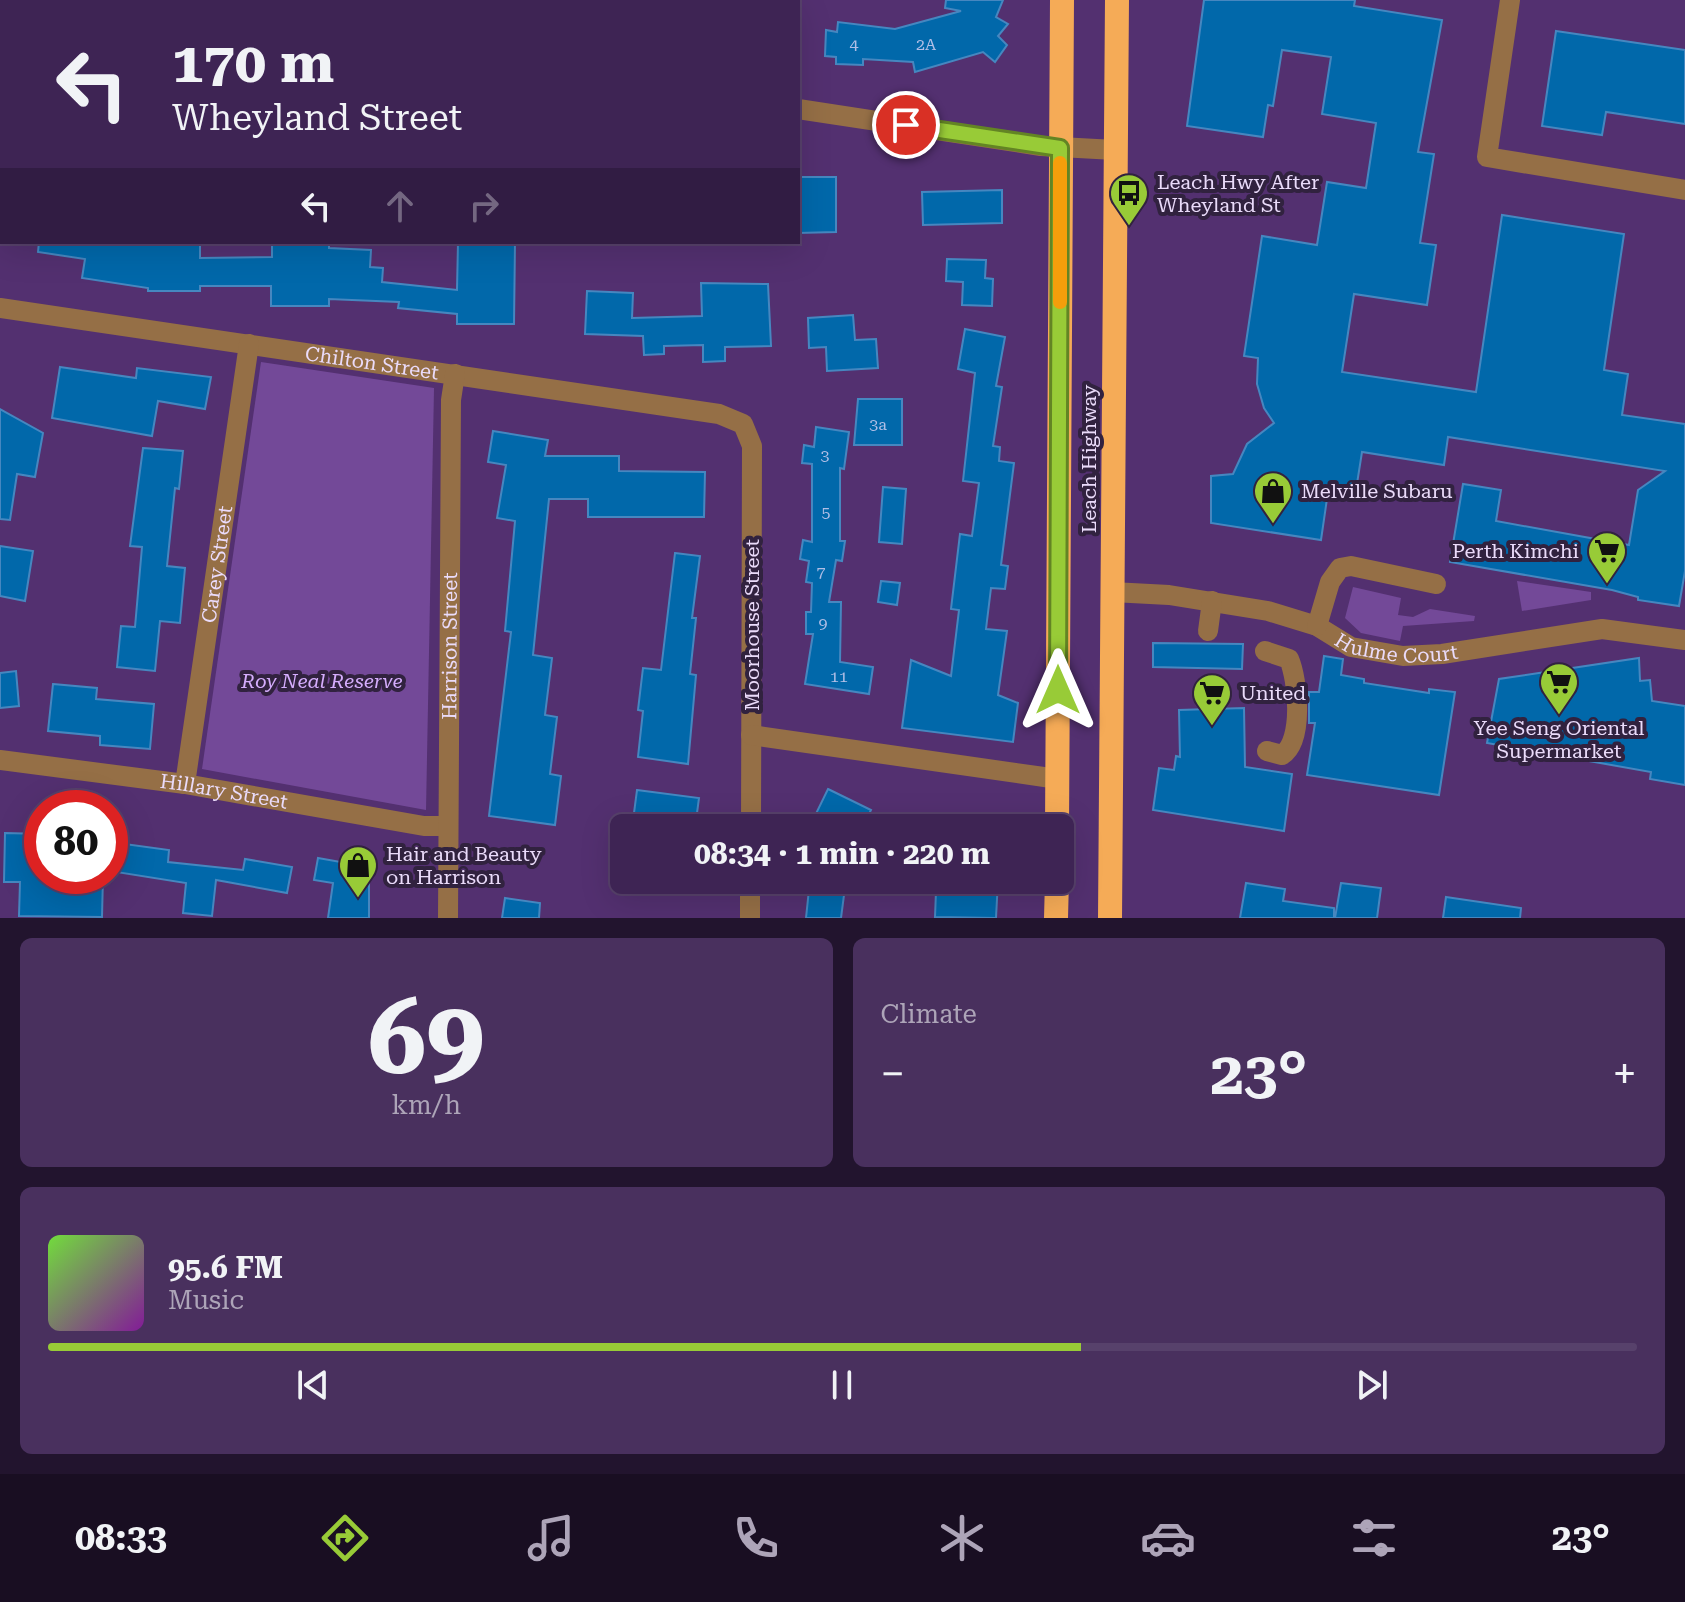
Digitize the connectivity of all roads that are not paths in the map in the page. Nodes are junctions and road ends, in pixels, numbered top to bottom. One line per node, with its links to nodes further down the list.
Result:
1 (1062, 0): 5 (highway, Leach Highway)
2 (1117, 0): 6 (highway, Leach Highway)
3 (1510, 0): 7 (street)
4 (800, 109): 5 (street)
5 (1060, 148): 6 (street); 22 (highway, Leach Highway)
6 (1115, 150): 13 (highway, Leach Highway)
7 (1685, 190)
8 (0, 308): 9 (street, Chilton Street)
9 (249, 344): 10 (street, Chilton Street); 23 (street, Carey Street)
10 (455, 374): 11 (street, Chilton Street); 26 (street, Harrison Street)
11 (743, 424): 19 (street, Moorhouse Street)
12 (1436, 584): 15 (street)
13 (1112, 592): 14 (street, Hulme Court); 32 (highway, Leach Highway)
14 (1212, 601): 15 (street, Hulme Court); 16 (street)
15 (1317, 626): 17 (street, Hulme Court)
16 (1208, 631)
17 (1685, 640)
18 (1265, 651): 20 (street)
19 (751, 735): 22 (street); 24 (street, Moorhouse Street)
20 (1267, 751)
21 (0, 760): 23 (street, Hillary Street)
22 (1058, 779): 25 (highway, Leach Highway)
23 (185, 784): 26 (street, Hillary Street)
24 (751, 814)
25 (1057, 814)
26 (448, 826): 29 (street, Harrison Street)
27 (750, 894): 30 (street)
28 (1057, 894): 31 (highway)
29 (448, 918)
30 (750, 918)
31 (1056, 918)
32 (1110, 918)

